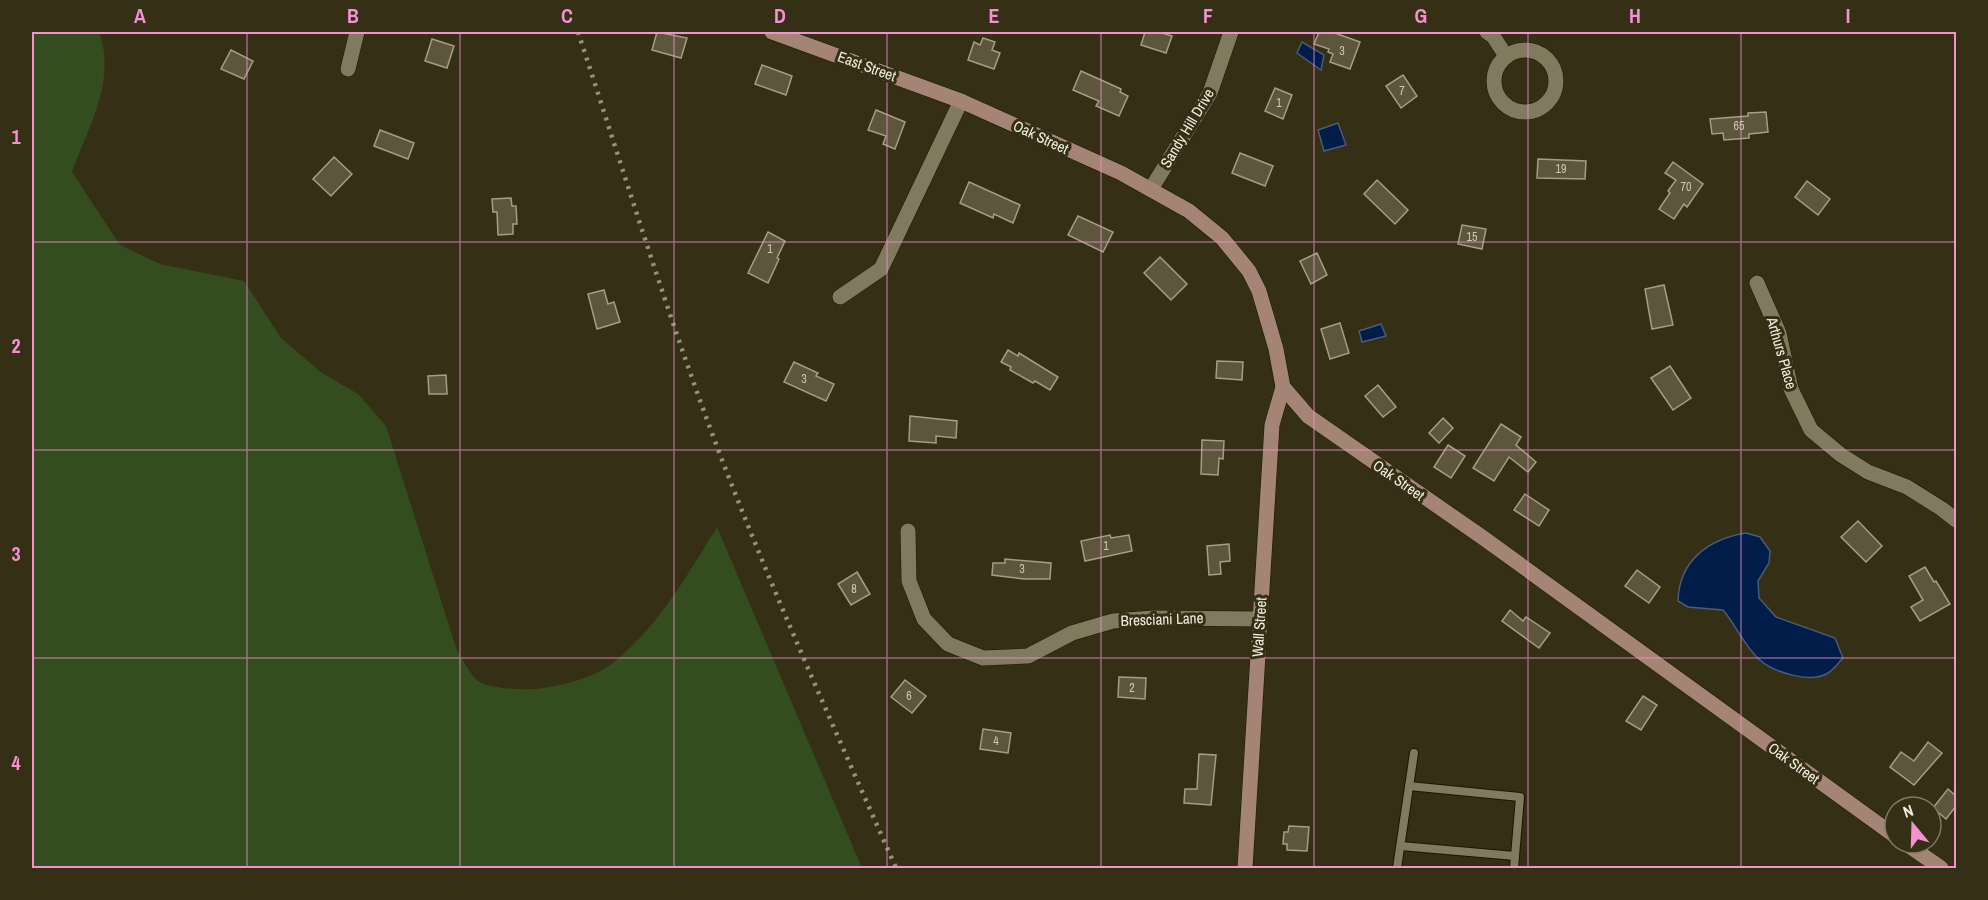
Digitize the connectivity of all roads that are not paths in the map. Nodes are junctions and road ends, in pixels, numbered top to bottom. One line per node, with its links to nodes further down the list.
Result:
1 (357, 32): 6 (street)
2 (772, 32): 7 (main road, East Street)
3 (1232, 32): 8 (street, Sandy Hill Drive)
4 (1487, 32): 5 (street)
5 (1506, 56): 5 (street)
6 (348, 69)
7 (961, 101): 8 (main road, Oak Street); 10 (street)
8 (1151, 189): 11 (main road, Oak Street)
9 (1757, 283): 12 (street, Arthurs Place)
10 (840, 297)
11 (1283, 387): 14 (main road, Wall Street); 17 (main road, Oak Street)
12 (1956, 520)
13 (908, 531): 14 (street, Bresciani Lane)
14 (1259, 619): 21 (main road, Wall Street)
15 (1414, 753): 16 (lane)
16 (1409, 786): 18 (lane); 20 (lane)
17 (1883, 827)
18 (1401, 846): 20 (lane); 22 (lane)
19 (1922, 855): 24 (main road)
20 (1515, 856): 23 (lane)
21 (1245, 868)
22 (1397, 868)
23 (1514, 868)
24 (1941, 868)

